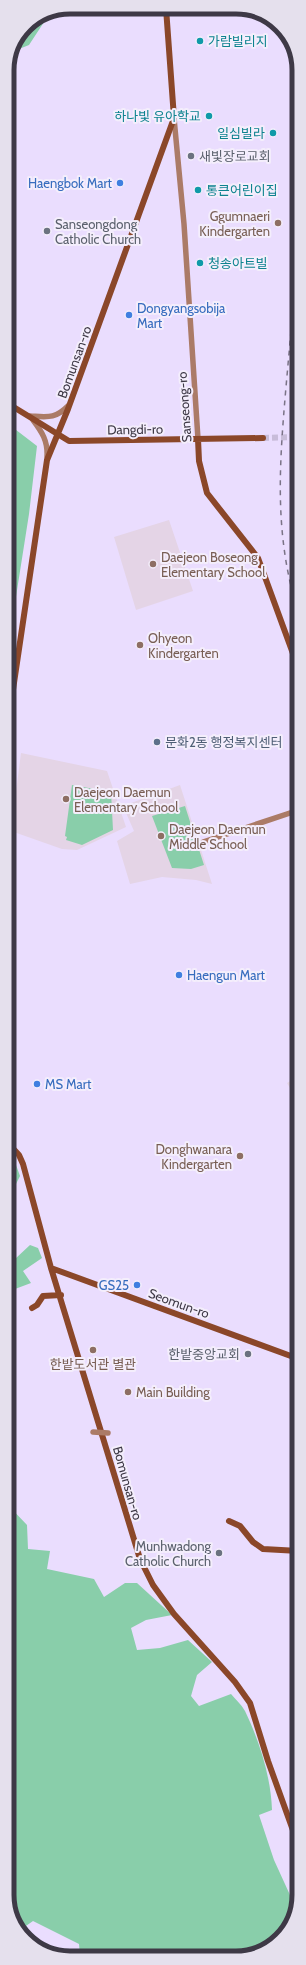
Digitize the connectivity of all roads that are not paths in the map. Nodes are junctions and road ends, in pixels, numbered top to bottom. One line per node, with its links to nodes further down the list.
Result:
1 (166, 14): 2 (main road, Bomunsan-ro)
2 (174, 118): 3 (main road, Bomunsan-ro); 8 (street, Sanseong-ro)
3 (70, 404): 5 (street); 6 (main road, Bomunsan-ro)
4 (14, 407): 5 (main road, Dangdi-ro)
5 (30, 416): 6 (main road, Dangdi-ro); 9 (street)
6 (57, 434): 8 (main road, Dangdi-ro); 9 (main road, Bomunsan-ro)
7 (263, 438): 8 (main road, Dangdi-ro)
8 (198, 439): 10 (main road, Sanseong-ro)
9 (47, 460): 11 (main road, Bomunsan-ro)
10 (292, 651)
11 (14, 683)
12 (292, 812): 13 (street)
13 (203, 842)
14 (14, 1150): 15 (main road, Bomunsan-ro)
15 (51, 1268): 16 (main road, Bomunsan-ro); 18 (main road, Seomun-ro)
16 (61, 1295): 17 (main road); 23 (main road, Bomunsan-ro)
17 (32, 1308)
18 (292, 1356)
19 (93, 1432): 20 (street, bridge)
20 (108, 1433)
21 (228, 1519): 22 (main road)
22 (292, 1551)
23 (292, 1828)

